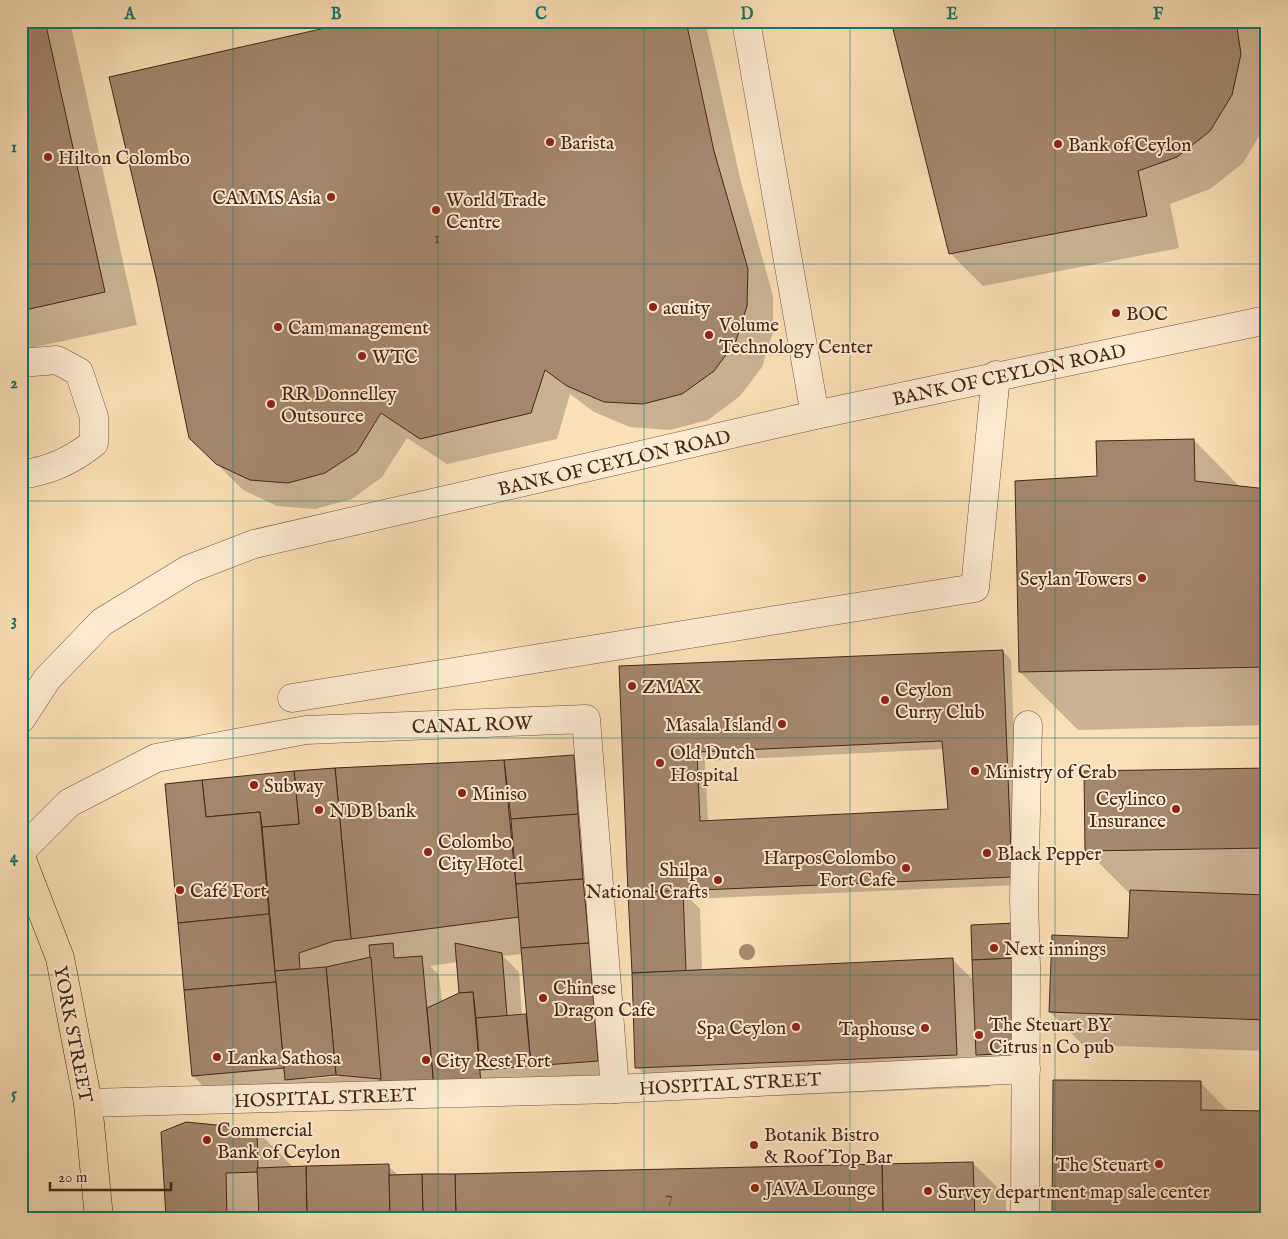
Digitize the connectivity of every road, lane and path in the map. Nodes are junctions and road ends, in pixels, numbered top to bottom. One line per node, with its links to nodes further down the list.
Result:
1 (746, 21): 5 (street)
2 (1267, 320): 4 (street, BANK OF CEYLON ROAD)
3 (21, 363): 6 (street)
4 (996, 376): 5 (street, BANK OF CEYLON ROAD); 7 (street)
5 (815, 415): 8 (street, BANK OF CEYLON ROAD)
6 (21, 475)
7 (292, 698)
8 (21, 719)
9 (1028, 725): 12 (street)
10 (21, 851): 13 (street, CANAL ROW)
11 (21, 858): 14 (highway, YORK STREET)
12 (1026, 1070): 13 (street, HOSPITAL STREET); 16 (street)
13 (615, 1089): 14 (street, HOSPITAL STREET)
14 (88, 1103): 15 (highway, YORK STREET)
15 (99, 1218)
16 (1025, 1218)

